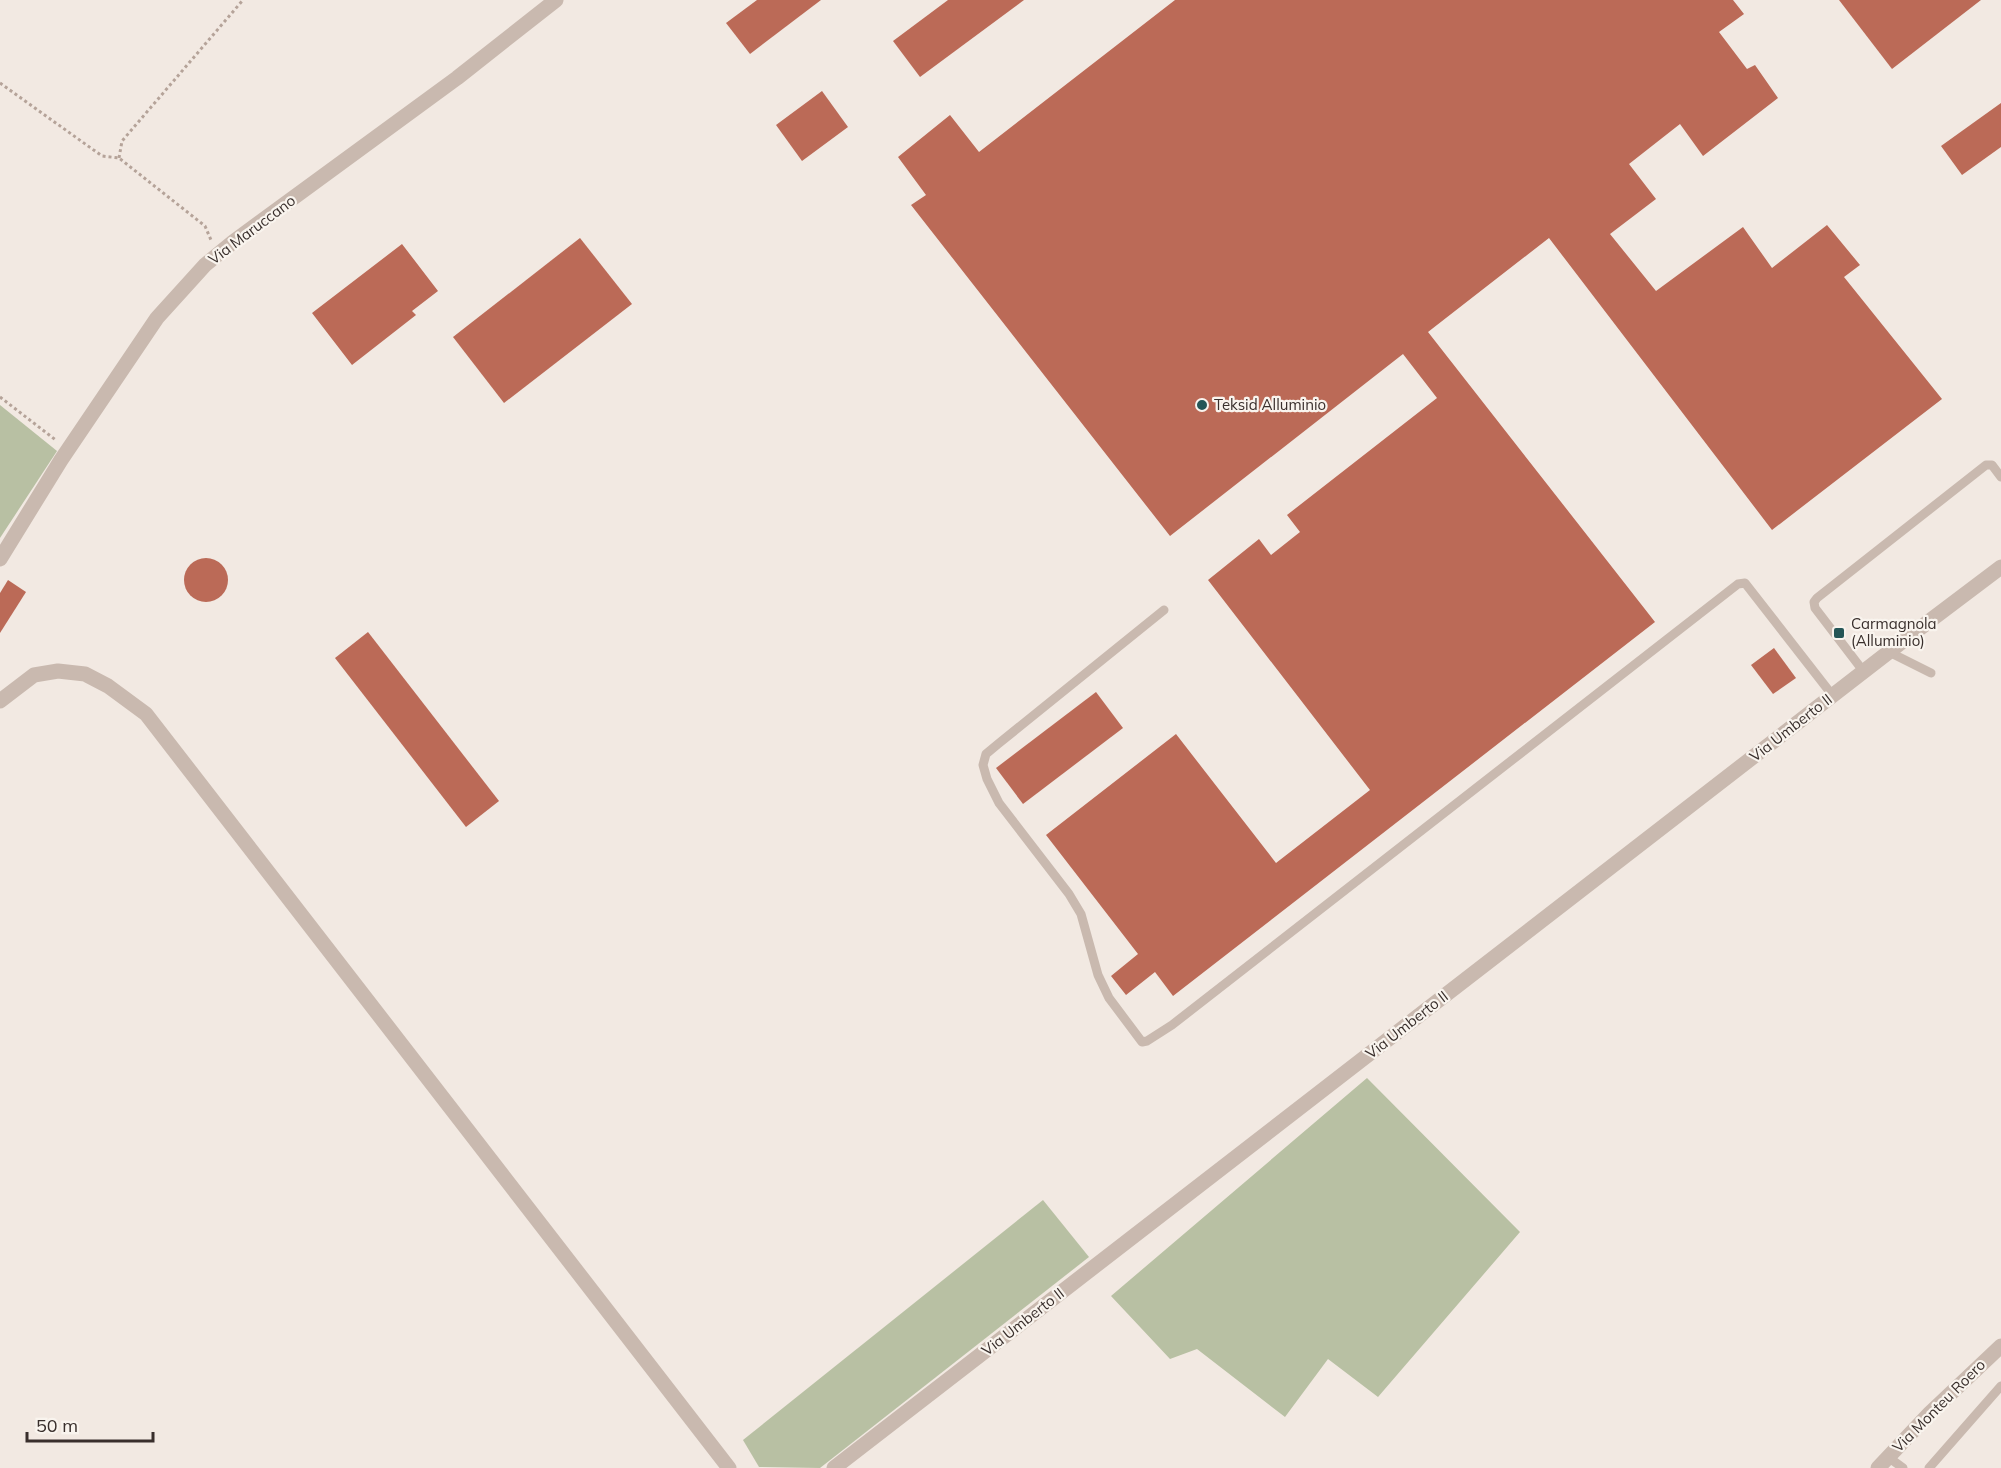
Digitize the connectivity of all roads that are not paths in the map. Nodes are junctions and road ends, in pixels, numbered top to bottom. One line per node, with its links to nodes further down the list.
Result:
1 (556, 0): 3 (street, Via Maruccano)
2 (2001, 477): 9 (lane)
3 (0, 559)
4 (2001, 567): 6 (street, Via Umberto II)
5 (2001, 580): 6 (street, Via Umberto II)
6 (1981, 583): 8 (street, Via Umberto II)
7 (1164, 610): 11 (lane)
8 (1889, 652): 9 (street, Via Umberto II); 10 (lane)
9 (1864, 672): 11 (street, Via Umberto II)
10 (1931, 673)
11 (1833, 696): 17 (street, Via Umberto II)
12 (0, 700): 16 (street)
13 (2001, 1346): 15 (street, Via Monteu Roero)
14 (2001, 1386): 19 (lane)
15 (1883, 1462): 18 (lane)
16 (727, 1467)
17 (834, 1468)
18 (1903, 1468)
19 (1929, 1468)

